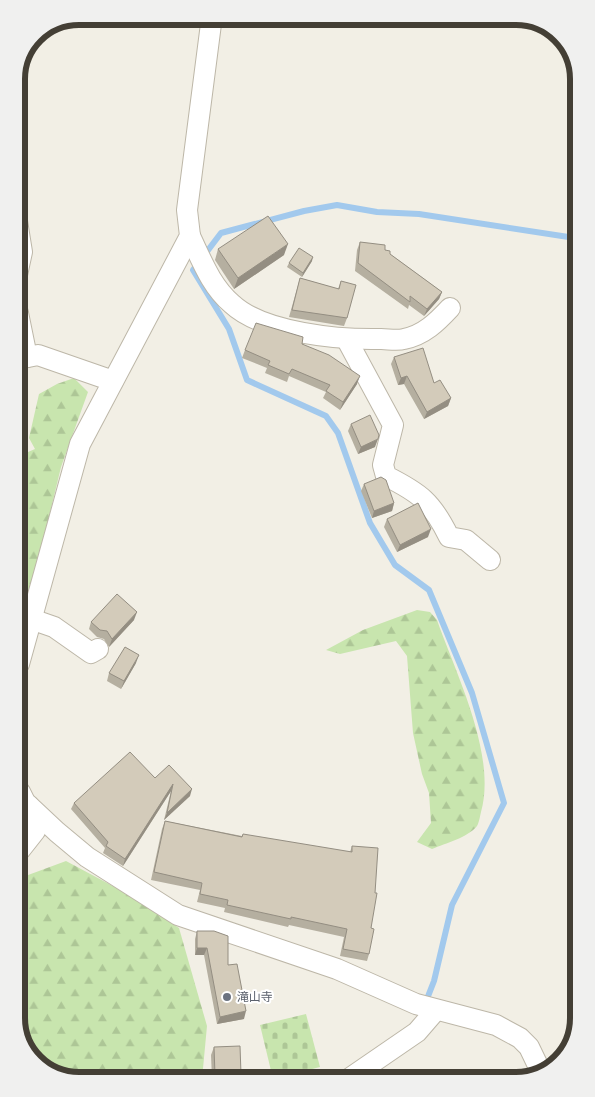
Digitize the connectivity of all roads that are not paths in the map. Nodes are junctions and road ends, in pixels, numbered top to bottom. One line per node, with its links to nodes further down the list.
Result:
1 (211, 25): 2 (street)
2 (190, 236): 4 (street); 6 (street)
3 (450, 308): 4 (street)
4 (347, 340): 7 (street)
5 (25, 357): 6 (street)
6 (113, 381): 8 (street)
7 (490, 560)
8 (31, 619): 9 (street); 10 (street)
9 (25, 642)
10 (98, 649)
11 (25, 799): 12 (street); 13 (street)
12 (25, 844)
13 (427, 1007): 14 (street); 15 (street)
14 (539, 1067)
15 (359, 1072)

